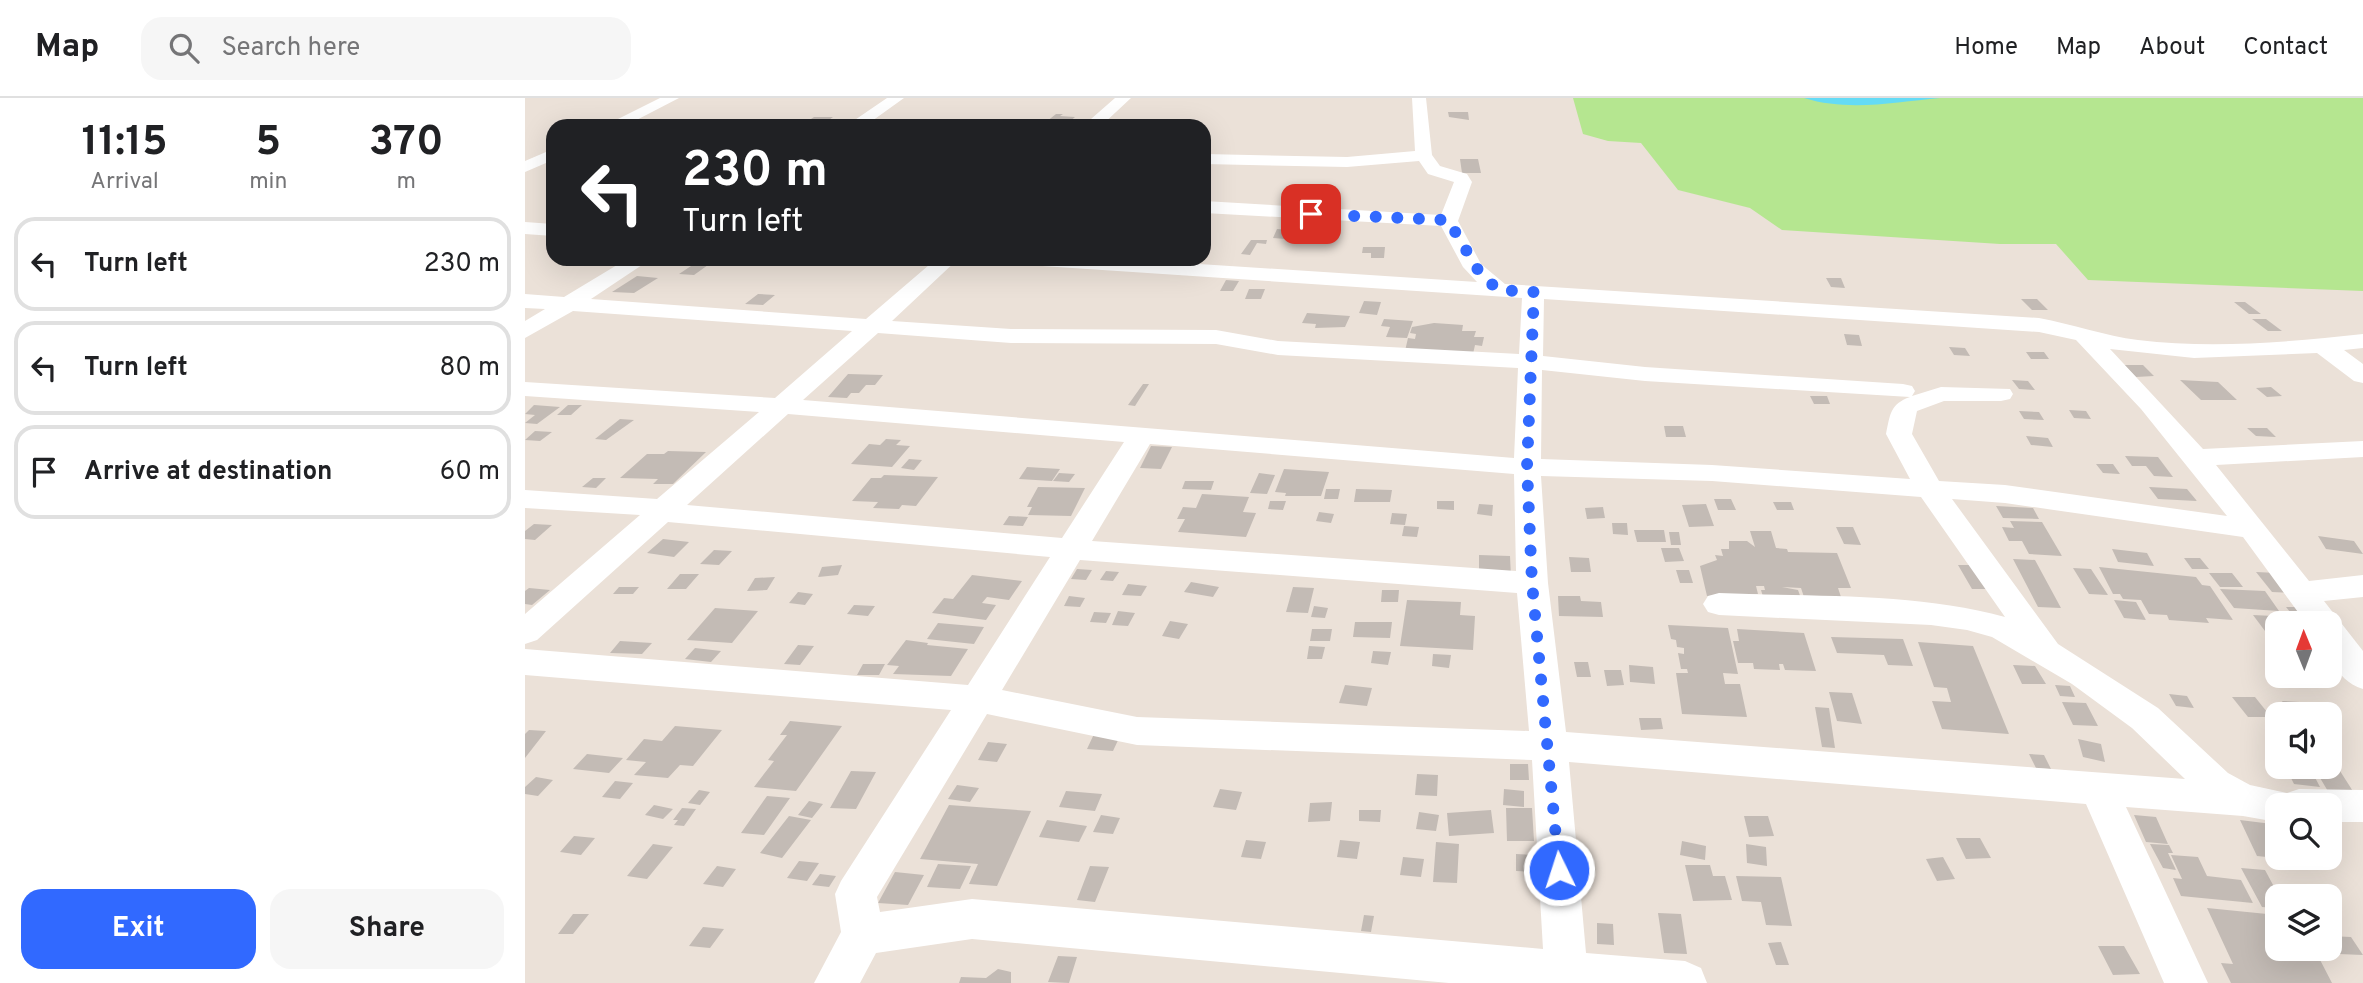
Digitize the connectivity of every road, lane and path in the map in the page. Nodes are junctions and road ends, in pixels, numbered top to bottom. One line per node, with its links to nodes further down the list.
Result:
1 (672, 98): 5 (street)
2 (897, 98): 6 (street)
3 (1124, 98): 7 (street)
4 (1419, 98): 10 (street)
5 (628, 119)
6 (865, 119)
7 (1099, 119)
8 (525, 152): 9 (street)
9 (546, 152)
10 (1424, 155): 12 (street); 16 (street)
11 (546, 156): 13 (street)
12 (1211, 159)
13 (525, 167): 14 (street)
14 (546, 168)
15 (1211, 207): 16 (street)
16 (1448, 220): 19 (street)
17 (525, 228): 18 (street)
18 (546, 230)
19 (1467, 256): 23 (street); 24 (street)
20 (630, 266): 27 (street)
21 (940, 266): 28 (street)
22 (1131, 266): 23 (street)
23 (1412, 285): 24 (street)
24 (1499, 290): 25 (street)
25 (1534, 292): 30 (street); 33 (street)
26 (525, 301): 27 (street)
27 (568, 304): 28 (street); 29 (street)
28 (875, 325): 33 (street); 38 (street)
29 (525, 331)
30 (2082, 334): 32 (street); 41 (street)
31 (2363, 341): 32 (street)
32 (2322, 345): 34 (street)
33 (1531, 362): 36 (street); 42 (street)
34 (2363, 376)
35 (525, 389): 38 (street)
36 (1903, 391)
37 (2001, 394): 43 (street)
38 (782, 406): 39 (street); 45 (street); 53 (street)
39 (1142, 435): 42 (street); 47 (street)
40 (2363, 449): 41 (street)
41 (2194, 458): 46 (street)
42 (1527, 467): 43 (street); 48 (street)
43 (1930, 489): 46 (street); 55 (street)
44 (525, 499): 45 (street)
45 (655, 509): 47 (street); 56 (street)
46 (2253, 529): 50 (street)
47 (1071, 550): 48 (street); 58 (street)
48 (1532, 583): 59 (street)
49 (2363, 586): 50 (street)
50 (2301, 593): 52 (street)
51 (1719, 604): 55 (street)
52 (2314, 611)
53 (525, 632)
54 (2342, 648): 57 (street)
55 (2050, 655): 61 (street)
56 (525, 663): 58 (street)
57 (2363, 676)
58 (978, 699): 59 (street); 64 (street)
59 (1549, 746): 60 (street); 65 (street)
60 (2099, 789): 61 (street); 68 (street)
61 (2260, 803)
62 (2342, 806): 63 (street)
63 (2363, 806)
64 (863, 935): 65 (street); 66 (street)
65 (1567, 977): 67 (street)
66 (836, 983)
67 (1685, 983)
68 (2186, 983)

